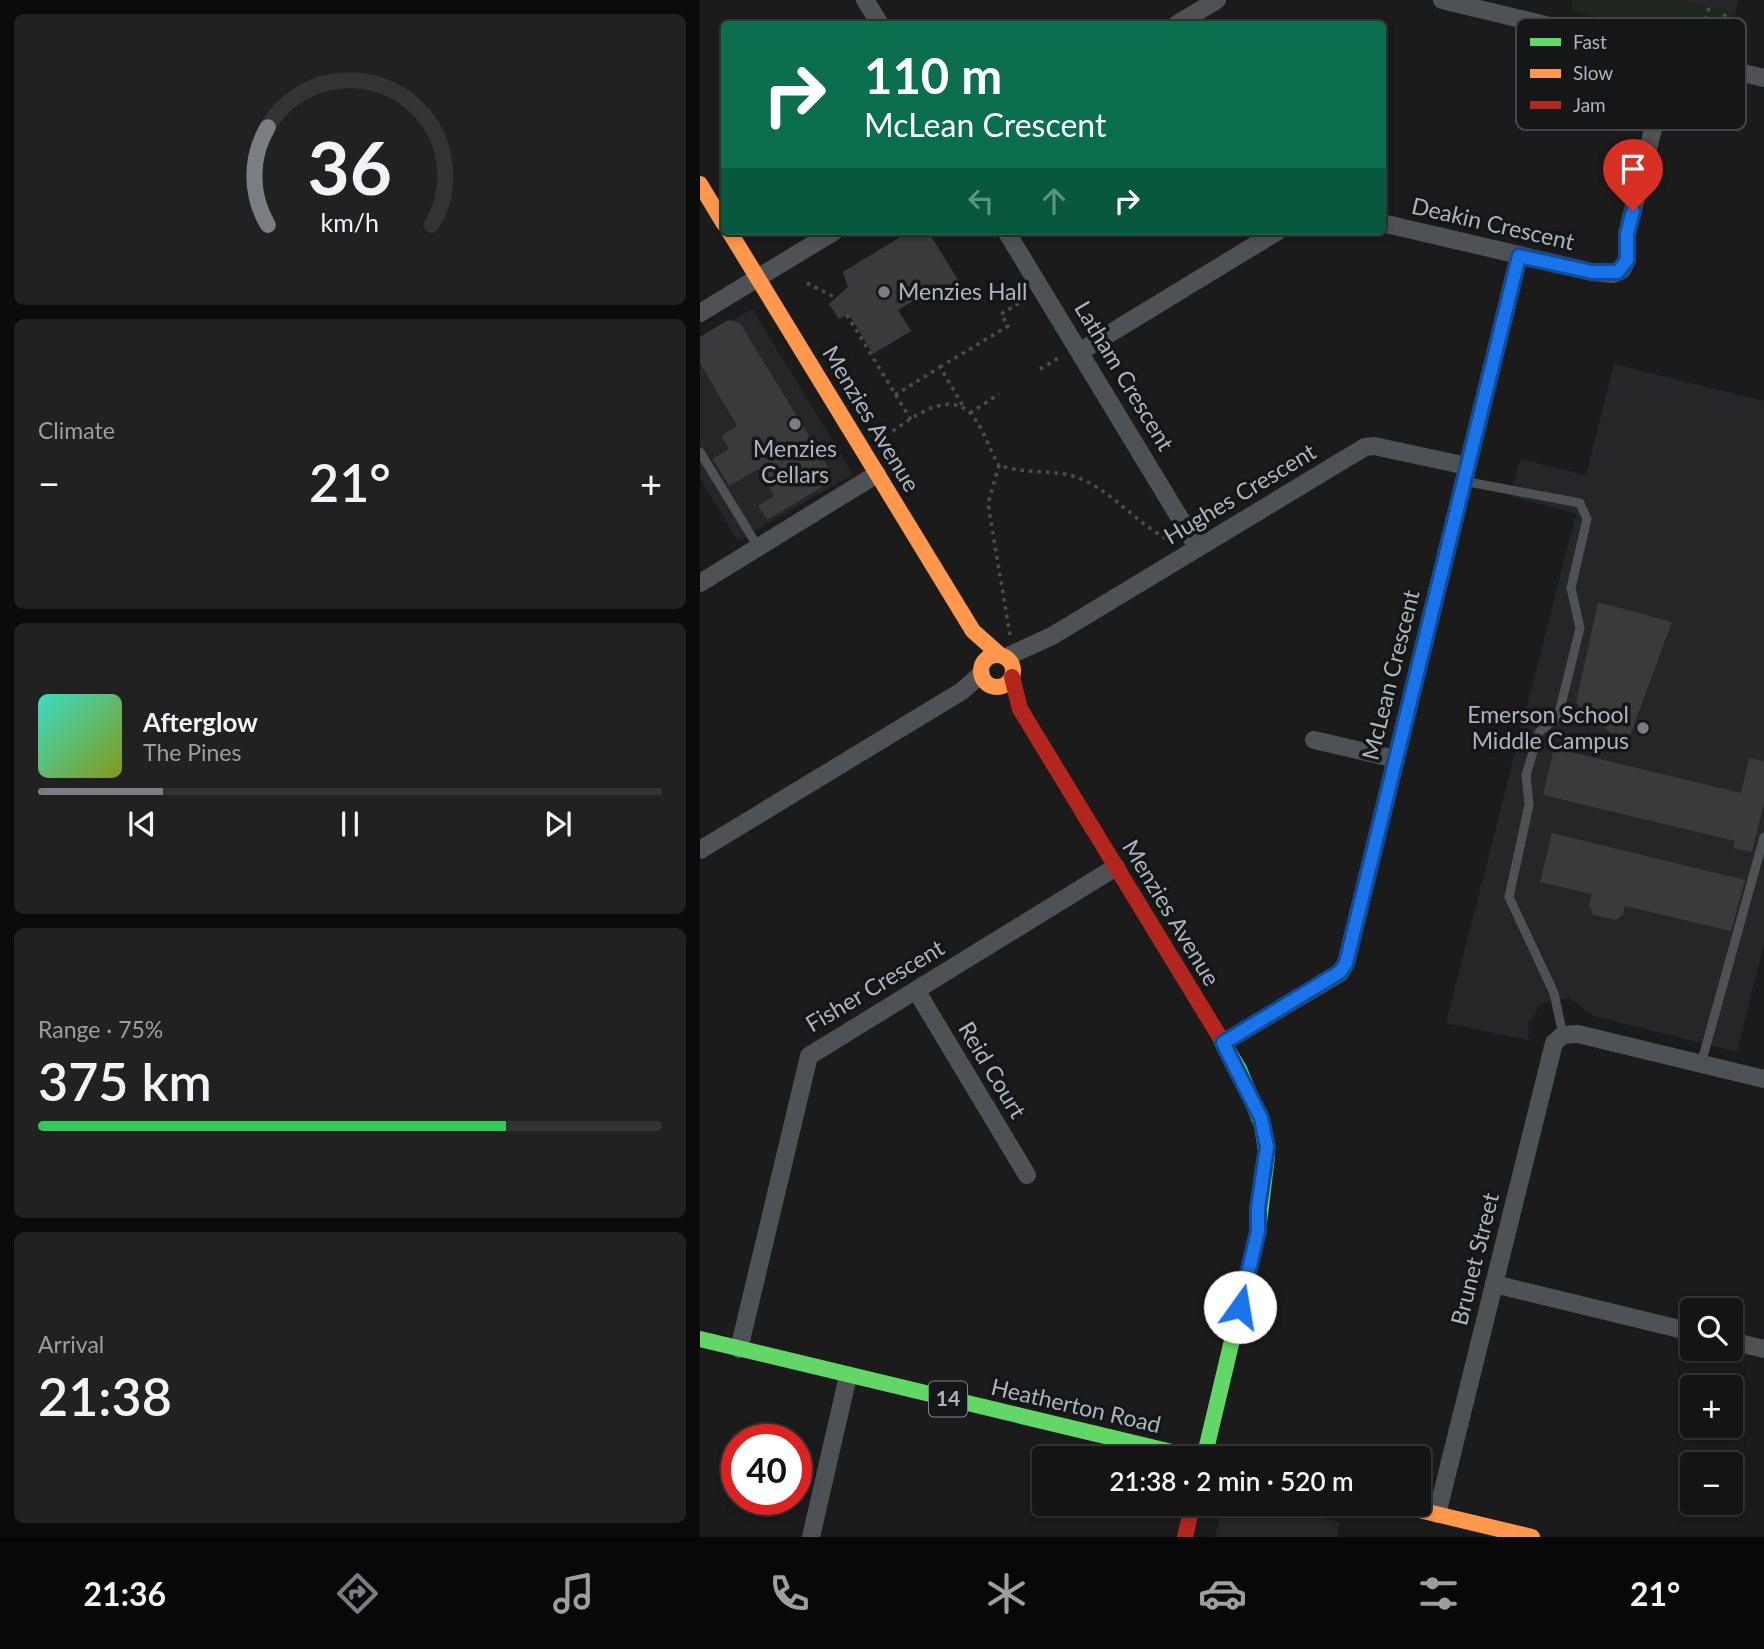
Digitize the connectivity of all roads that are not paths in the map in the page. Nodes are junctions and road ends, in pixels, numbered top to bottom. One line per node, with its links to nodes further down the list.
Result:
1 (865, 0): 5 (street)
2 (1217, 0): 6 (street)
3 (1442, 0): 4 (street)
4 (1517, 18)
5 (878, 21)
6 (1182, 21)
7 (1746, 74): 8 (street)
8 (1764, 78)
9 (1653, 130): 17 (street, Deakin Crescent)
10 (700, 184): 11 (street)
11 (721, 219)
12 (1386, 224): 17 (street, Deakin Crescent)
13 (731, 235): 18 (street, Menzies Avenue)
14 (828, 235): 18 (street)
15 (1008, 235): 20 (street, Latham Crescent)
16 (1271, 235): 20 (street)
17 (1519, 256): 22 (street, McLean Crescent)
18 (758, 278): 19 (street); 23 (street, Menzies Avenue)
19 (700, 313)
20 (1081, 351): 25 (street, Latham Crescent)
21 (700, 452): 24 (lane)
22 (1465, 473): 25 (street, Hughes Crescent); 32 (street, McLean Crescent); 37 (lane)
23 (877, 474): 24 (street); 27 (street, Menzies Avenue)
24 (758, 547): 26 (street)
25 (1198, 548): 28 (street, Hughes Crescent)
26 (700, 583)
27 (973, 631): 28 (street, Menzies Avenue); 29 (street, Menzies Avenue)
28 (1008, 665): 29 (street); 29 (street); 30 (street, Menzies Avenue)
29 (987, 678): 30 (street, Menzies Avenue); 34 (street)
30 (1020, 709): 35 (street, Menzies Avenue)
31 (1314, 740): 32 (street)
32 (1396, 760): 38 (street, McLean Crescent)
33 (1764, 837): 39 (lane)
34 (700, 850)
35 (1116, 867): 36 (street, Fisher Crescent); 38 (street, Menzies Avenue)
36 (915, 990): 41 (street, Reid Court); 46 (street, Fisher Crescent)
37 (1571, 1034): 39 (street); 42 (street, Brunet Street)
38 (1223, 1043): 50 (street, Menzies Avenue)
39 (1701, 1064): 40 (street)
40 (1764, 1079)
41 (1027, 1175)
42 (1494, 1284): 43 (street); 52 (street, Brunet Street)
43 (1680, 1329)
44 (700, 1339): 46 (street, Heatherton Road / 14)
45 (1743, 1344): 47 (street)
46 (739, 1349): 48 (street, Heatherton Road / 14)
47 (1764, 1349)
48 (848, 1376): 49 (street, Heatherton Road / 14); 54 (street)
49 (1146, 1446)
50 (1207, 1446)
51 (1431, 1513): 52 (street)
52 (1437, 1514): 56 (street)
53 (1190, 1516): 55 (street)
54 (811, 1537)
55 (1185, 1537)
56 (1532, 1537)

